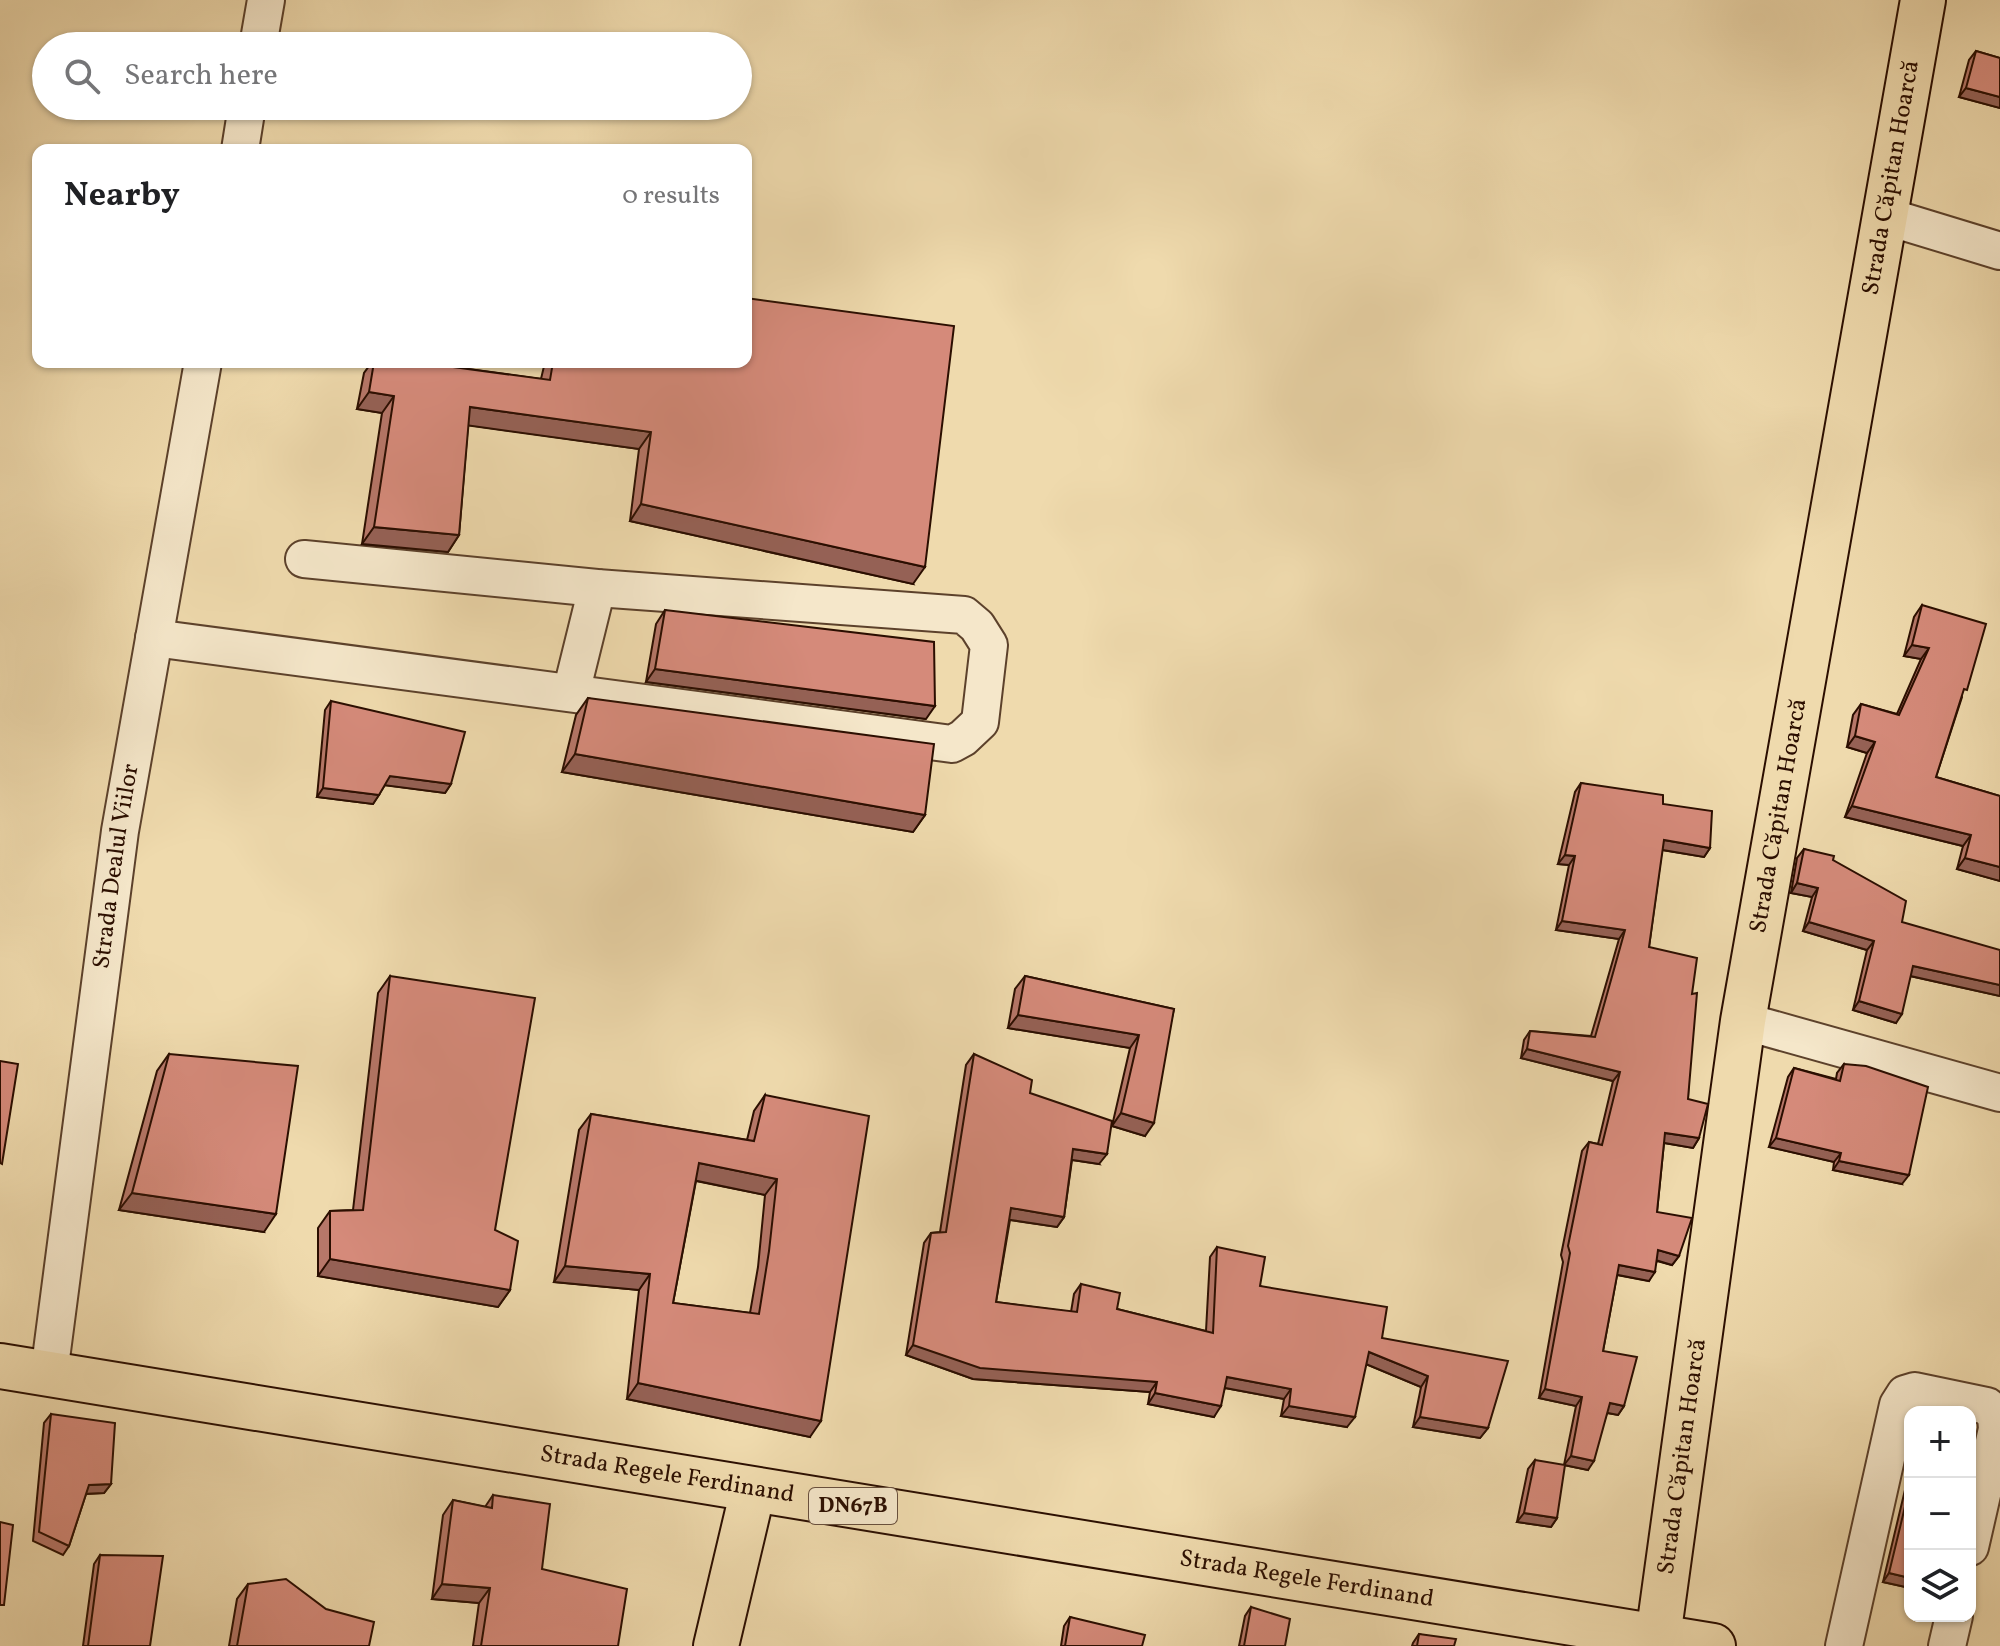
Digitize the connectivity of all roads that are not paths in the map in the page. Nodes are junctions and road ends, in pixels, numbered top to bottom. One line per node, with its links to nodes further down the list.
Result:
1 (266, 0): 3 (street)
2 (1923, 0): 6 (main road, Strada Căpitan Hoarcă)
3 (260, 32)
4 (245, 120): 5 (street)
5 (241, 144)
6 (1885, 216): 7 (street); 13 (main road, Strada Căpitan Hoarcă)
7 (2000, 251)
8 (202, 368): 11 (street, Strada Dealul Viilor)
9 (304, 559): 10 (street)
10 (597, 588): 12 (street); 12 (street)
11 (154, 638): 12 (street); 16 (street, Strada Dealul Viilor)
12 (571, 693)
13 (1743, 1021): 14 (street); 20 (main road, Strada Căpitan Hoarcă)
14 (2000, 1093)
15 (0, 1366): 16 (main road, Strada Regele Ferdinand / DN67B)
16 (49, 1374): 17 (main road, Strada Regele Ferdinand / DN67B)
17 (753, 1490): 20 (main road, Strada Regele Ferdinand / DN67B); 21 (main road)
18 (1976, 1521): 23 (street)
19 (1953, 1622): 24 (street)
20 (1658, 1637): 22 (main road, Strada Regele Ferdinand / DN67B)
21 (716, 1646)
22 (1713, 1646)
23 (1844, 1646)
24 (1947, 1646)

